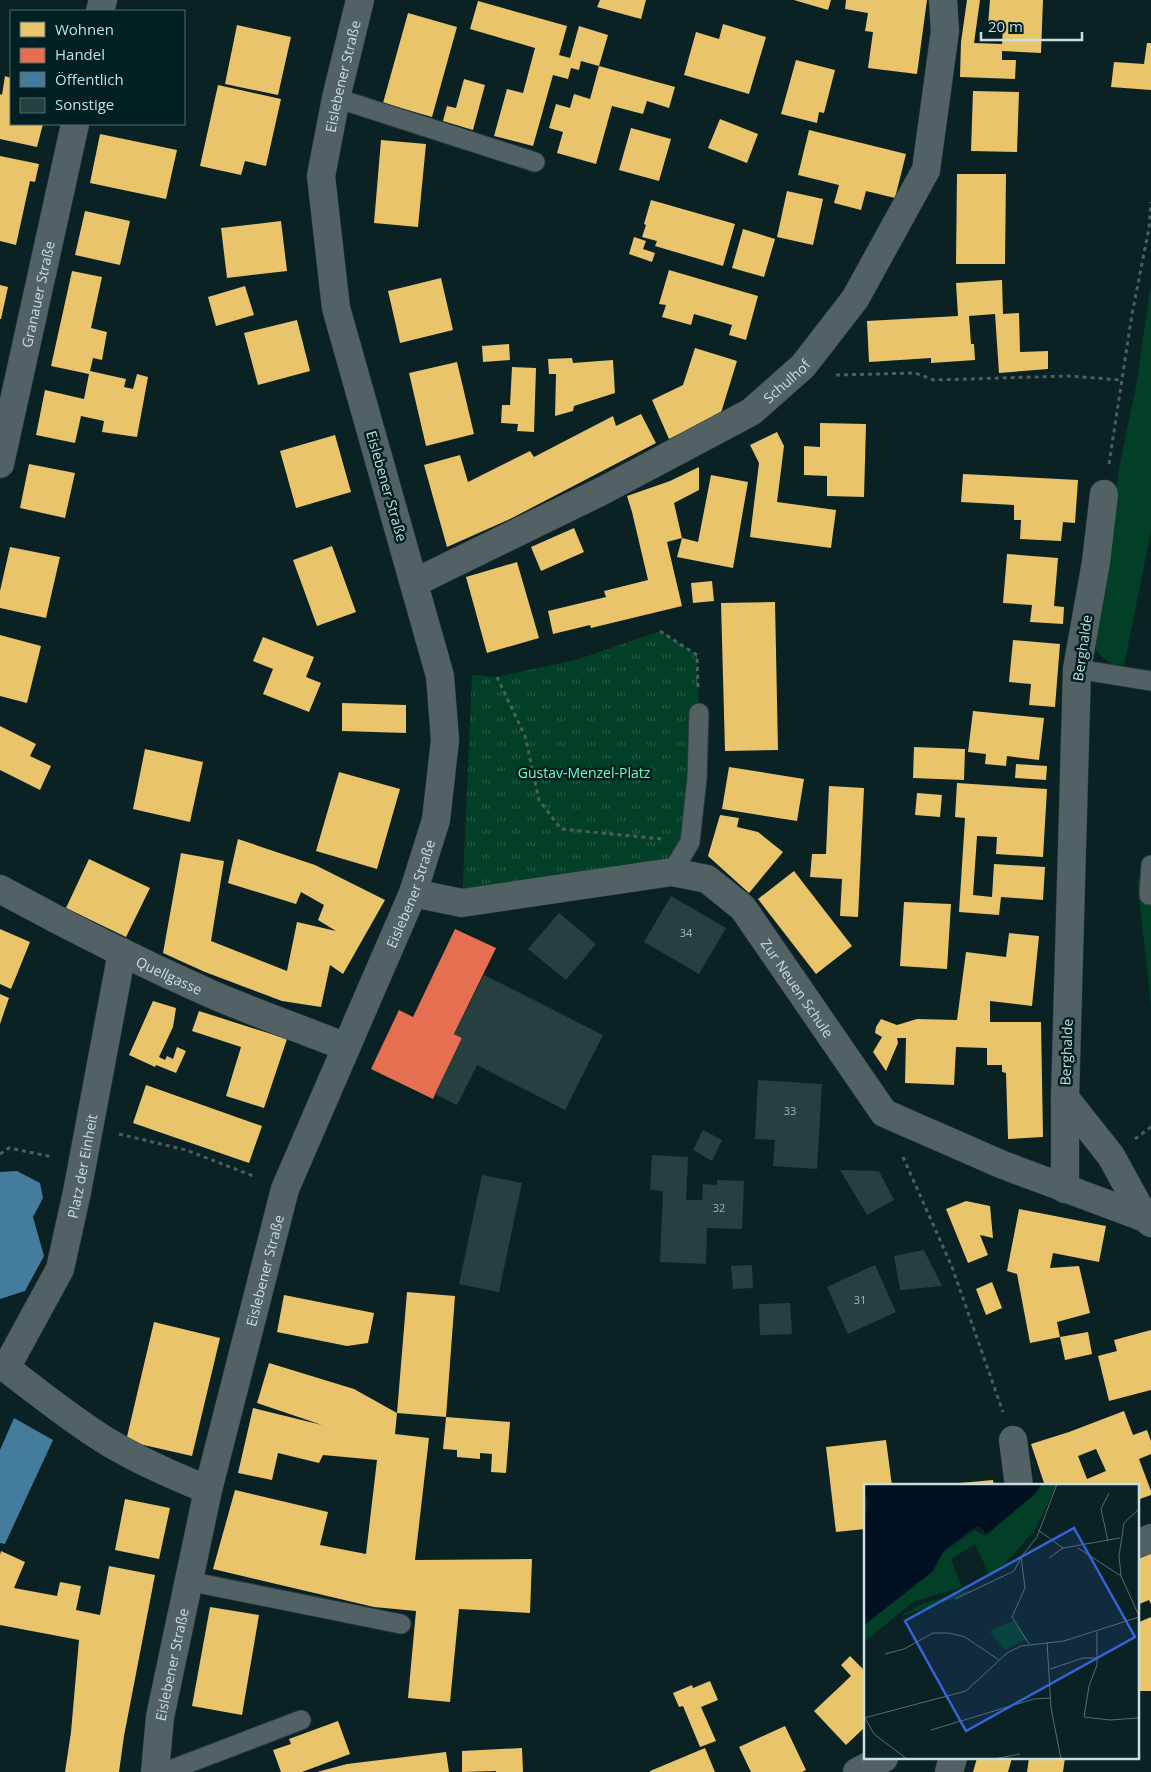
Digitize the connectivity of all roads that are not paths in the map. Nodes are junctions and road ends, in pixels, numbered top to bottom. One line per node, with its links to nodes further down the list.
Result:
1 (360, 0): 3 (street, Eislebener Straße)
2 (943, 0): 8 (street, Schulhof)
3 (336, 98): 5 (lane); 8 (street, Eislebener Straße)
4 (76, 125): 6 (street, Granauer Straße)
5 (535, 162)
6 (0, 464)
7 (1104, 494): 9 (street, Berghalde)
8 (414, 583): 15 (street, Eislebener Straße)
9 (1077, 669): 10 (lane); 19 (street, Berghalde)
10 (1151, 681)
11 (699, 713): 13 (lane)
12 (1151, 865): 16 (lane)
13 (672, 872): 15 (street, Zur Neuen Schule); 20 (street, Zur Neuen Schule)
14 (0, 888): 17 (street, Quellgasse)
15 (413, 893): 18 (street, Eislebener Straße)
16 (1149, 896)
17 (132, 957): 18 (street, Quellgasse); 22 (street, Platz der Einheit)
18 (346, 1047): 25 (street, Eislebener Straße)
19 (1065, 1098): 20 (street, Berghalde); 21 (street, Berghalde)
20 (1065, 1189): 21 (street)
21 (1148, 1221)
22 (3, 1366): 25 (street, Platz der Einheit)
23 (1013, 1440): 24 (street)
24 (1019, 1484)
25 (208, 1490): 28 (street, Eislebener Straße)
26 (1151, 1538): 27 (street)
27 (1138, 1544)
28 (188, 1581): 29 (lane); 32 (street, Eislebener Straße)
29 (401, 1624)
30 (301, 1720): 33 (lane)
31 (880, 1760): 34 (street)
32 (154, 1772)
33 (165, 1772)
34 (857, 1772)

